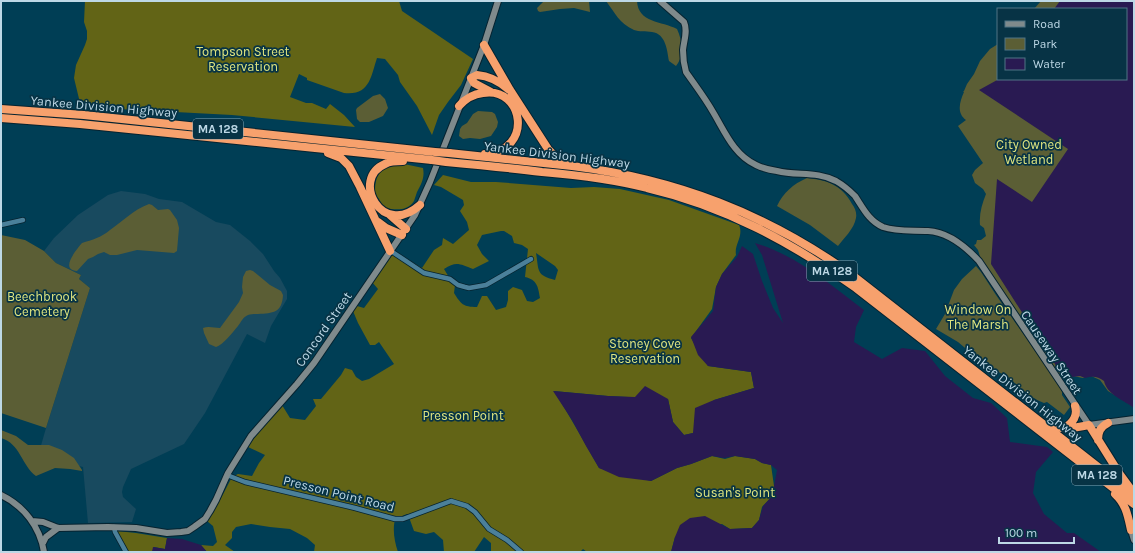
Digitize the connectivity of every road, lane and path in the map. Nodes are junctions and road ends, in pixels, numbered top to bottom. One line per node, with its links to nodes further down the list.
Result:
1 (498, 1): 3 (street, Concord Street)
2 (660, 1): 23 (street, Causeway Street)
3 (484, 45): 4 (street, Concord Street); 5 (highway)
4 (471, 78): 5 (highway); 6 (highway); 7 (street, Concord Street)
5 (510, 90): 13 (highway)
6 (494, 93): 7 (highway); 11 (highway)
7 (459, 106): 14 (street, Concord Street)
8 (1, 109): 11 (highway, Yankee Division Highway / MA 128, bridge)
9 (1, 118): 10 (highway, Yankee Division Highway / MA 128)
10 (260, 142): 12 (highway, Yankee Division Highway / MA 128); 16 (highway)
11 (449, 153): 13 (highway, Yankee Division Highway / MA 128)
12 (431, 160): 15 (highway); 29 (highway, Yankee Division Highway / MA 128, bridge)
13 (626, 174): 22 (highway, Yankee Division Highway / MA 128)
14 (420, 205): 15 (highway); 19 (street, Concord Street)
15 (388, 213): 19 (highway)
16 (375, 218): 19 (highway); 20 (highway)
17 (23, 220): 18 (street)
18 (1, 225)
19 (404, 232): 20 (street, Concord Street)
20 (391, 251): 21 (street); 30 (street, Concord Street)
21 (531, 259)
22 (991, 383): 27 (highway); 33 (highway, Yankee Division Highway / MA 128)
23 (1075, 406): 26 (street, Causeway Street); 27 (highway)
24 (1134, 419): 25 (street)
25 (1108, 422): 26 (street); 28 (highway)
26 (1089, 425): 27 (highway); 28 (highway)
27 (1065, 428)
28 (1098, 440): 31 (highway)
29 (1060, 446): 34 (highway, Yankee Division Highway / MA 128); 36 (highway)
30 (227, 475): 37 (street, Concord Street); 43 (street, Presson Point Road)
31 (1134, 491)
32 (1, 495): 35 (street)
33 (1134, 495)
34 (1134, 504)
35 (32, 521): 38 (street, Concord Street); 40 (street)
36 (1133, 526): 39 (street)
37 (114, 527): 38 (street, Concord Street); 42 (street)
38 (58, 528): 40 (street)
39 (1134, 540)
40 (43, 543): 41 (street)
41 (44, 552)
42 (126, 552)
43 (521, 552)

